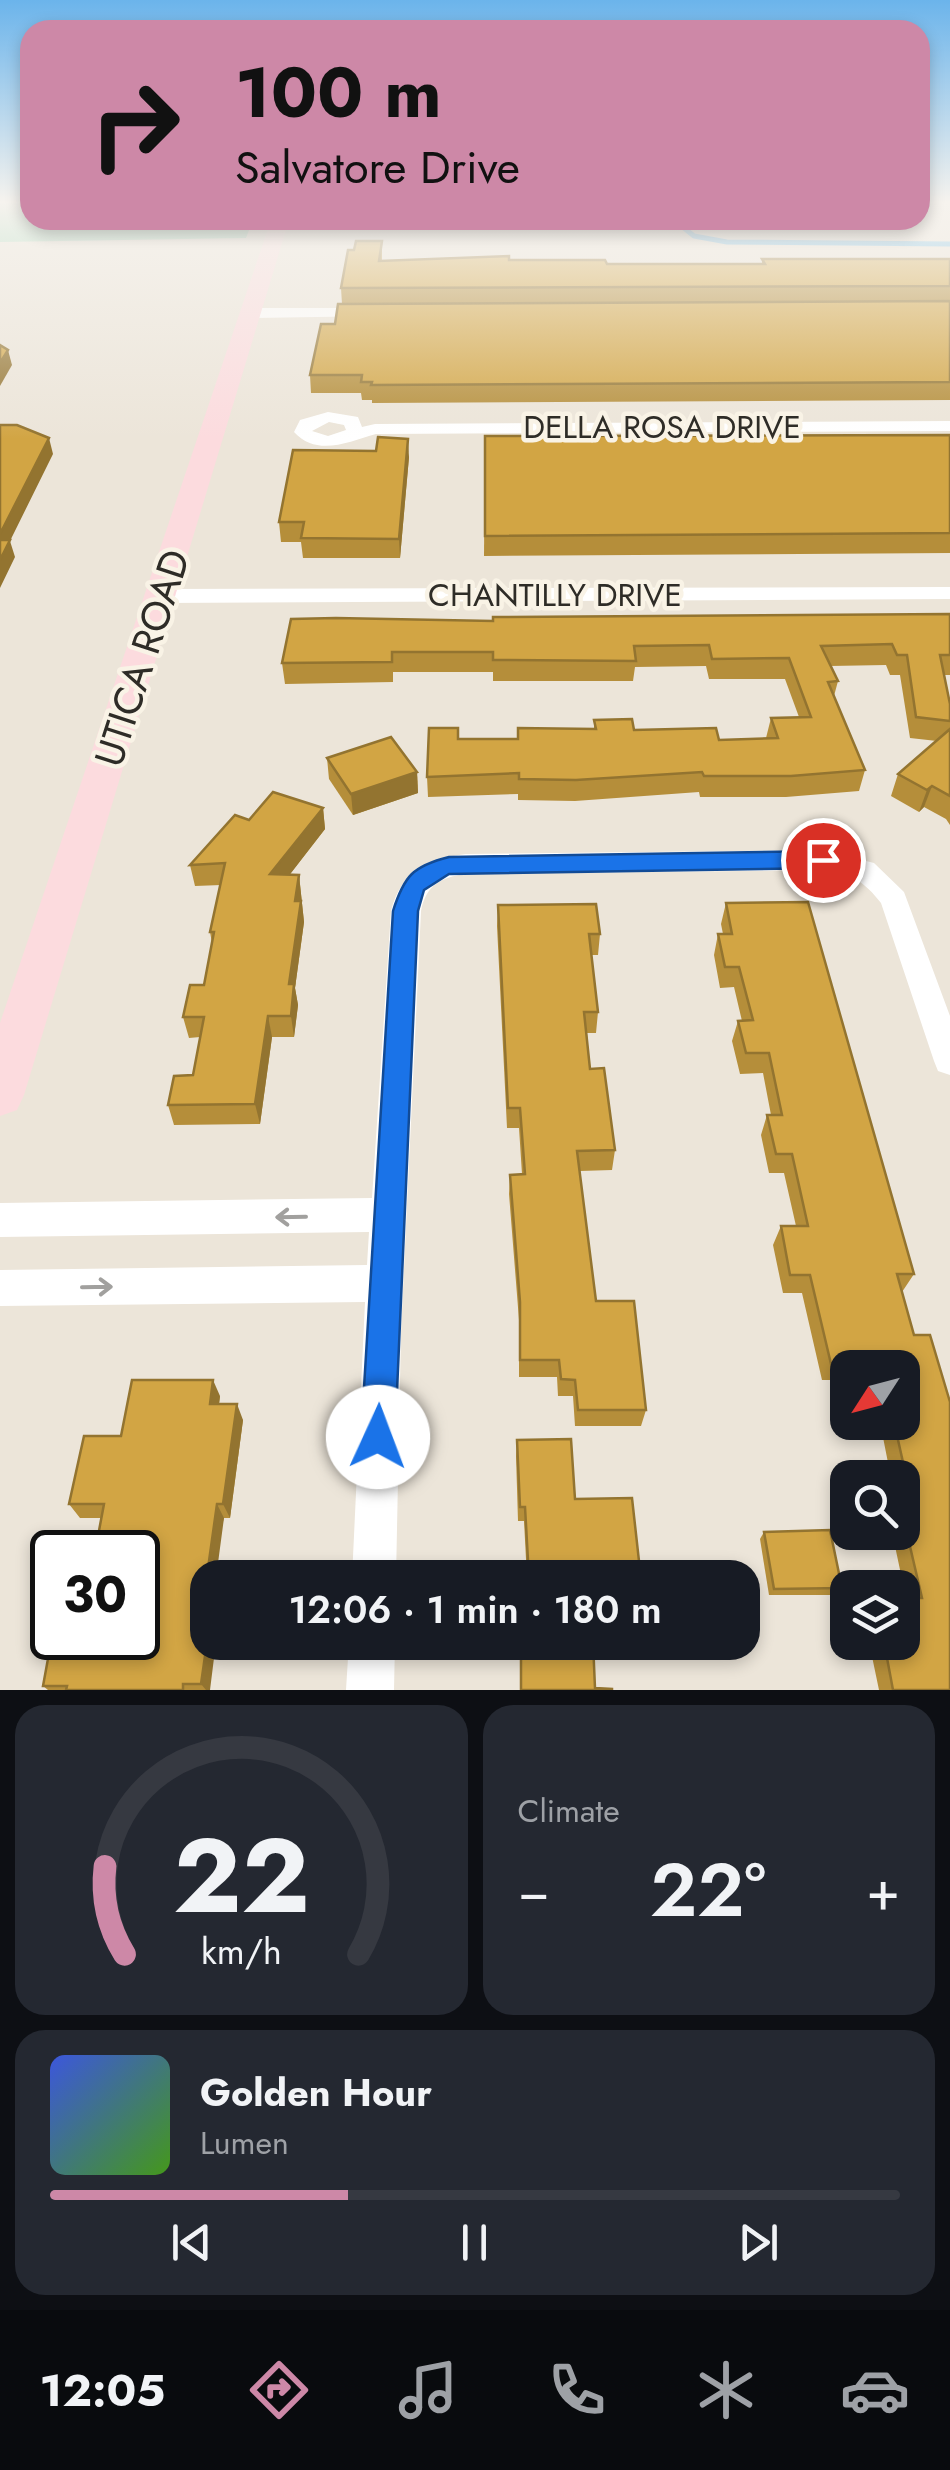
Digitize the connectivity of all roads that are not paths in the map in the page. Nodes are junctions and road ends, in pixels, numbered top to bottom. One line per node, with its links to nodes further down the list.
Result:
1 (260, 282): 3 (street, UTICA ROAD)
2 (400, 312): 3 (street)
3 (250, 313): 7 (street, UTICA ROAD)
4 (950, 426): 5 (street, DELLA ROSA DRIVE)
5 (351, 428)
6 (950, 593): 7 (street, CHANTILLY DRIVE)
7 (161, 596): 9 (street, UTICA ROAD)
8 (950, 1061): 10 (street)
9 (0, 1094)
10 (388, 1215): 11 (street, one-way to 11); 12 (street)
11 (0, 1220)
12 (384, 1283): 13 (street, one-way to 12); 14 (street)
13 (0, 1288)
14 (375, 1560)
15 (371, 1660): 16 (street)
16 (370, 1690)

